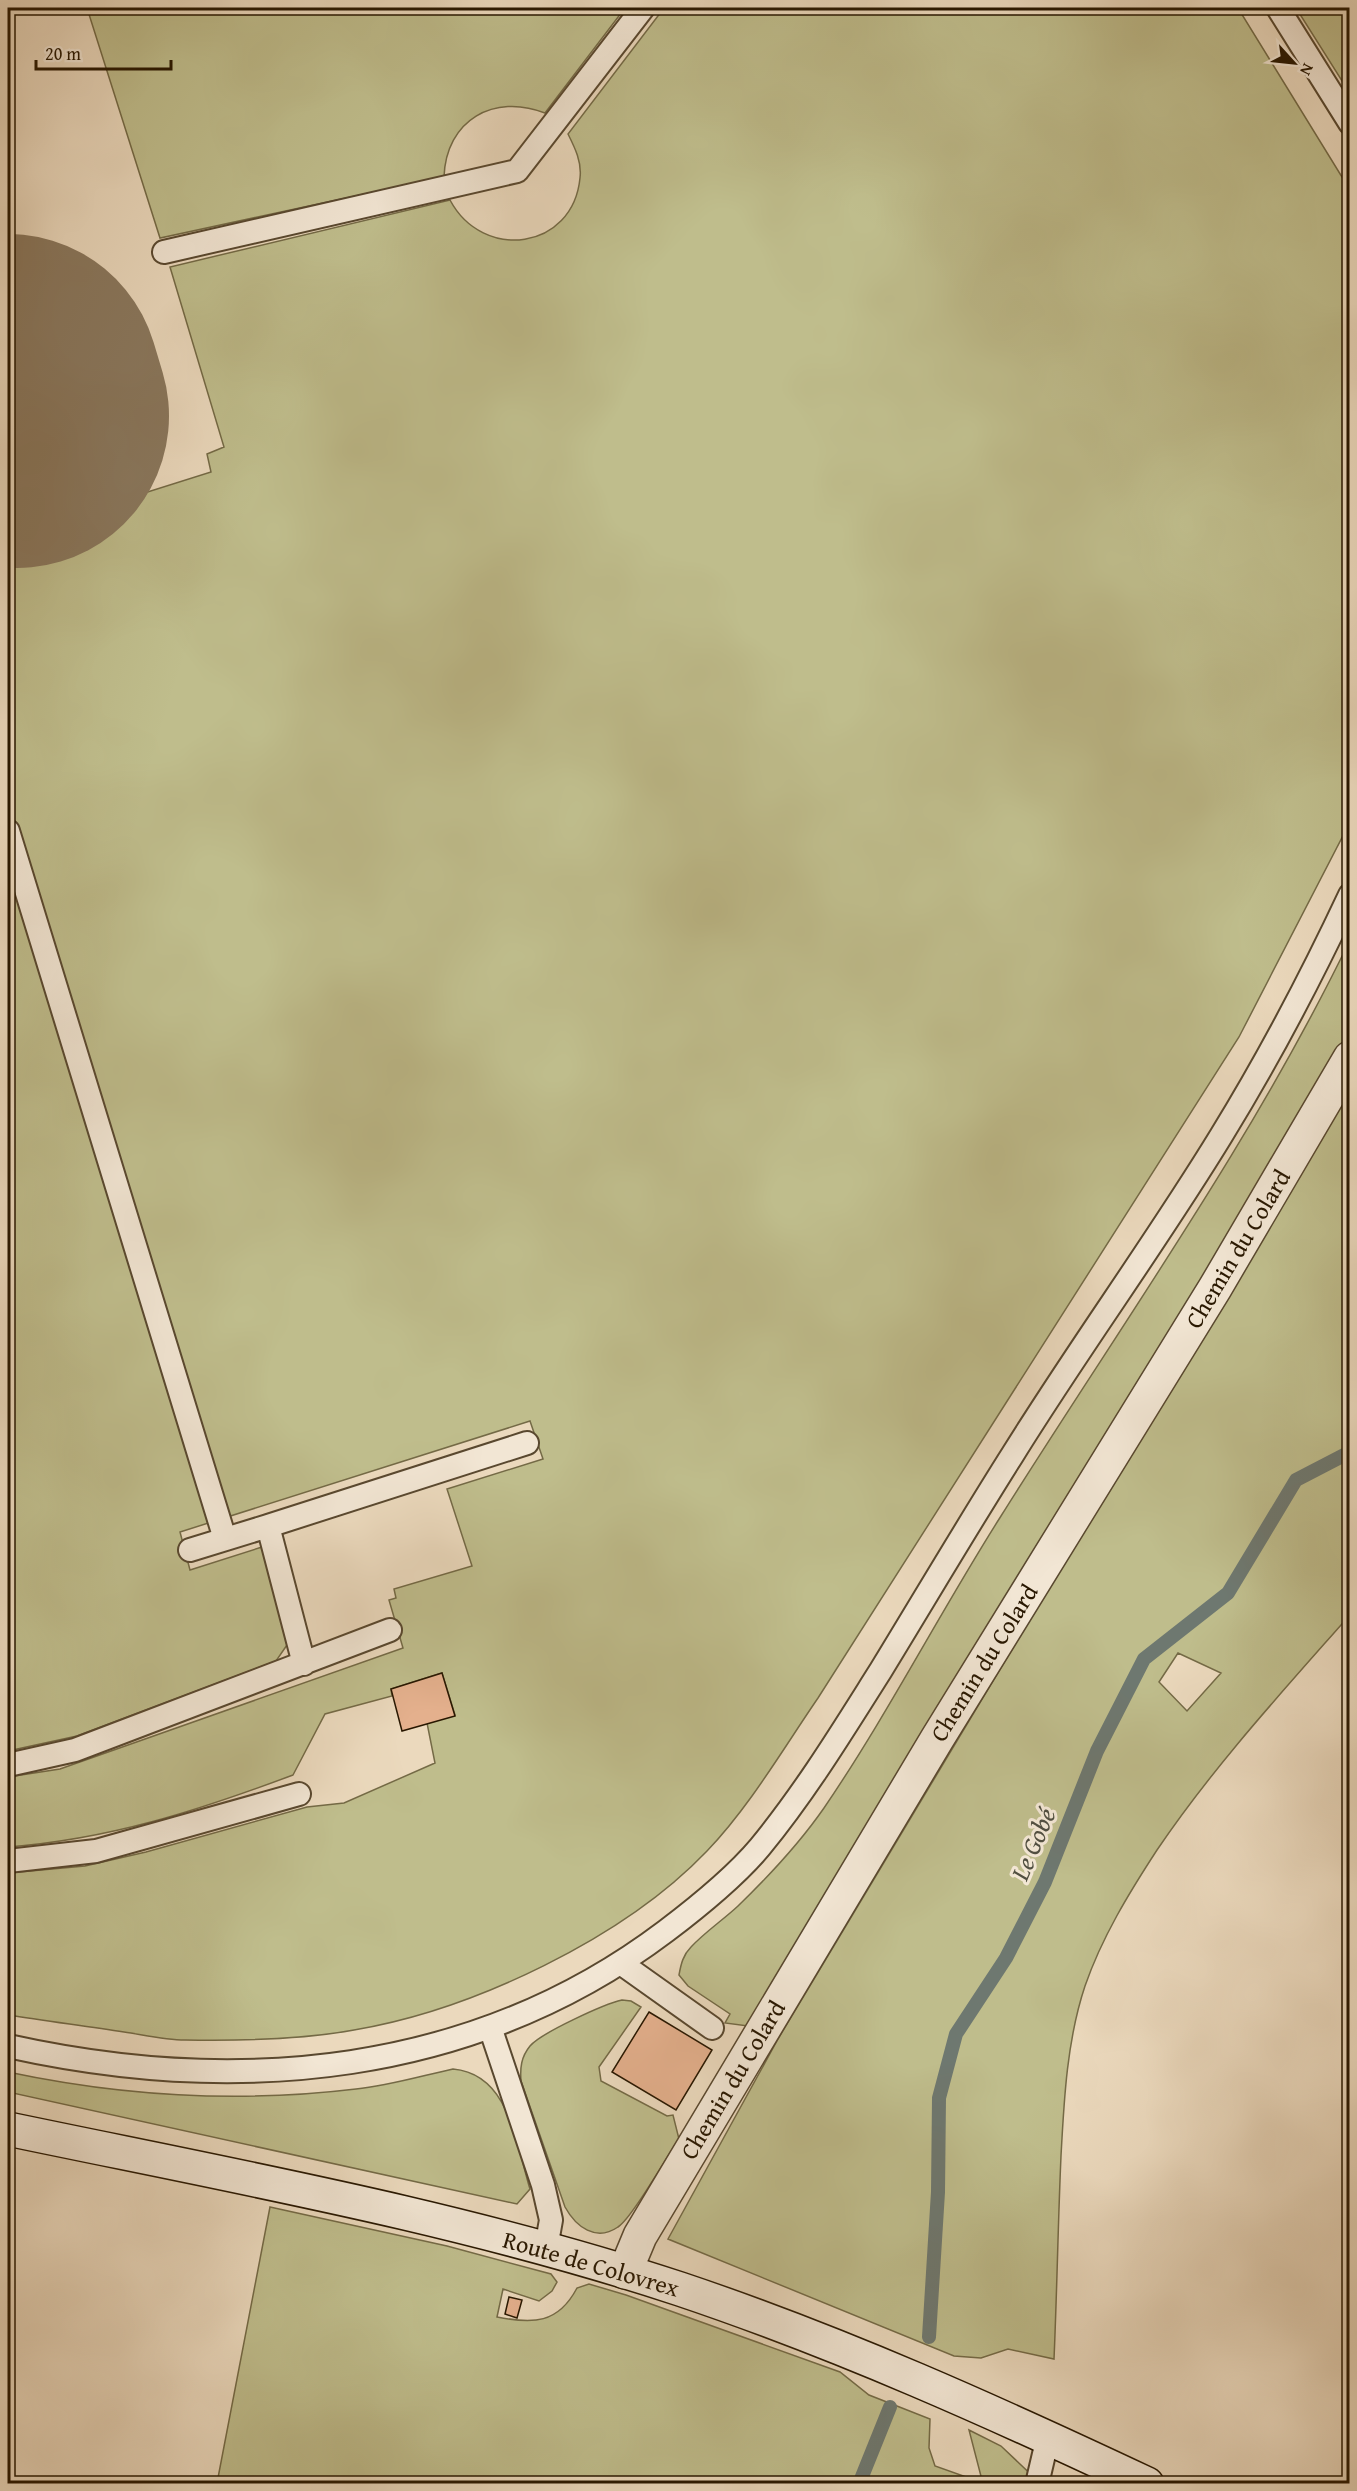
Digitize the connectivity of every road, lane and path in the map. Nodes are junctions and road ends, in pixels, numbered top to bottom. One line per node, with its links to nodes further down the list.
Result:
1 (643, 8): 4 (lane)
2 (1278, 8): 3 (lane)
3 (1350, 123)
4 (164, 252)
5 (8, 831): 10 (lane)
6 (1350, 896): 17 (lane)
7 (1350, 1058): 23 (street, Chemin du Colard)
8 (527, 1443): 9 (lane)
9 (268, 1526): 10 (lane); 13 (lane)
10 (225, 1539): 11 (lane)
11 (190, 1550)
12 (390, 1630): 13 (lane)
13 (304, 1664): 14 (lane)
14 (8, 1765)
15 (298, 1794): 16 (lane)
16 (8, 1862)
17 (622, 1964): 18 (lane); 19 (lane)
18 (490, 2027): 20 (lane); 22 (lane)
19 (712, 2028)
20 (8, 2046)
21 (8, 2129): 22 (street, Route de Colovrex)
22 (546, 2248): 23 (street, Route de Colovrex)
23 (625, 2272): 24 (street, Route de Colovrex)
24 (1048, 2437): 25 (lane); 26 (street, Route de Colovrex)
25 (1037, 2484)
26 (1147, 2484)

